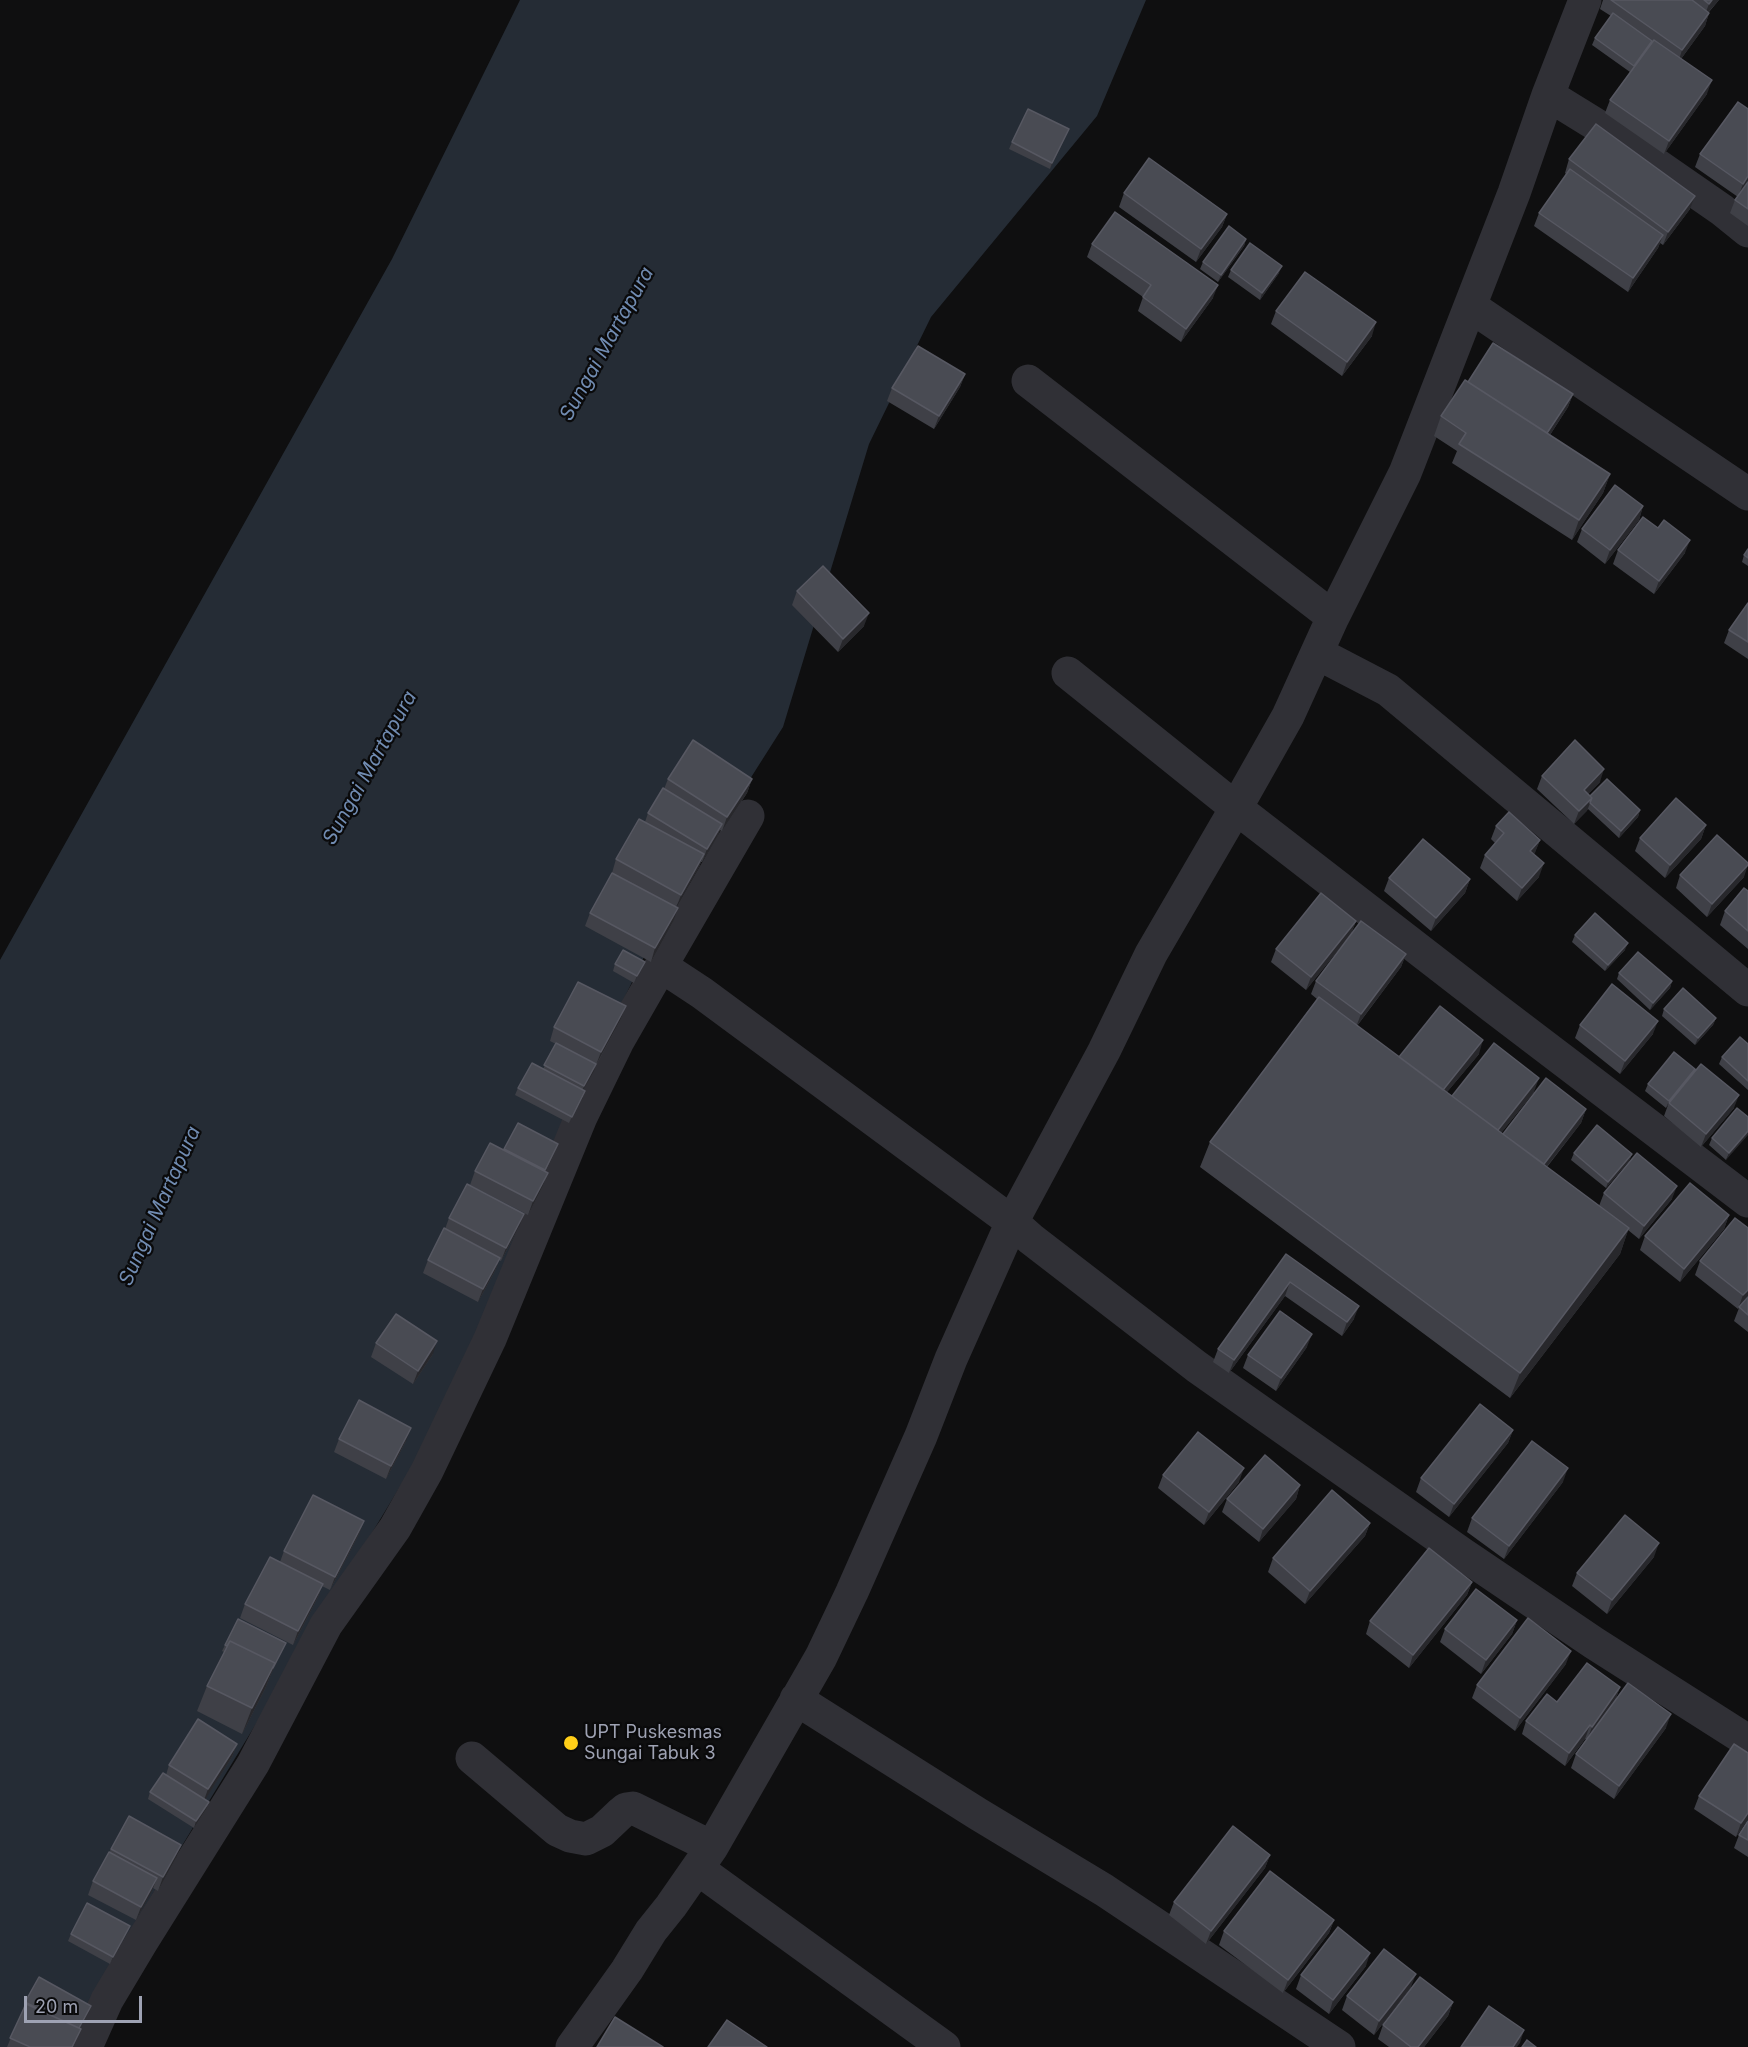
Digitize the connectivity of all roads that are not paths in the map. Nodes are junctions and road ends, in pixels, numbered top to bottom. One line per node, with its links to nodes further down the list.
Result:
1 (1585, 0): 2 (street)
2 (1548, 95): 3 (street); 4 (street)
3 (1748, 231)
4 (1470, 306): 6 (street); 7 (street)
5 (1028, 381): 7 (street)
6 (1748, 494)
7 (1333, 617): 8 (street)
8 (1317, 653): 10 (street); 13 (street)
9 (1068, 673): 10 (street)
10 (1236, 808): 14 (street); 15 (street)
11 (748, 816): 12 (street)
12 (661, 966): 15 (street); 21 (street)
13 (1748, 990)
14 (1748, 1201)
15 (1012, 1222): 16 (street); 17 (street)
16 (796, 1699): 19 (street); 20 (street)
17 (1748, 1741)
18 (472, 1758): 19 (street)
19 (705, 1858): 22 (street); 23 (street)
20 (1297, 2036): 24 (street)
21 (86, 2047)
22 (572, 2047)
23 (944, 2047)
24 (1339, 2047)

